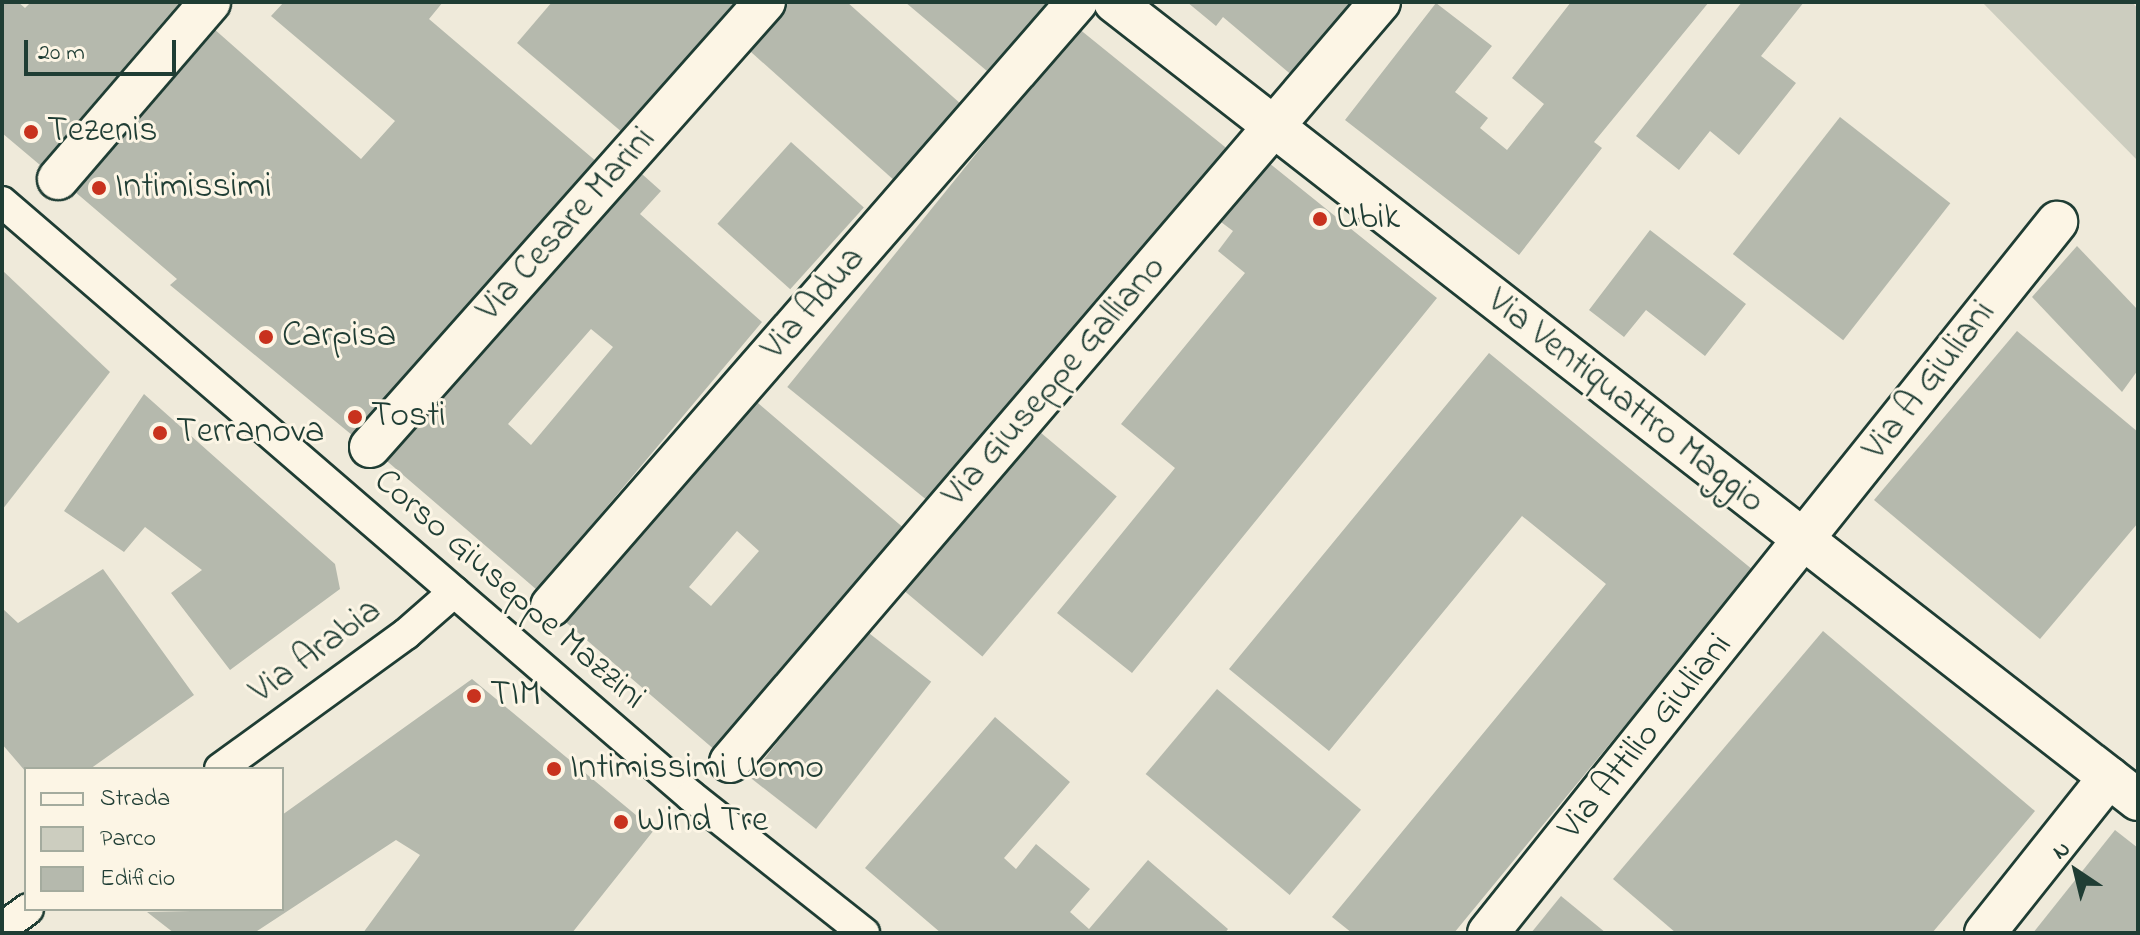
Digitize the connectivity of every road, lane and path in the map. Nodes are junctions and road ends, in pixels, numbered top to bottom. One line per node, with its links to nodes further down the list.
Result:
1 (210, 2): 7 (street)
2 (765, 2): 10 (street, Via Cesare Marini)
3 (1077, 2): 13 (street, Via Adua)
4 (1114, 2): 6 (street, Via Ventiquattro Maggio)
5 (1380, 2): 6 (street, Via Giuseppe Galliano)
6 (1274, 128): 11 (street, Via Ventiquattro Maggio); 14 (street, Via Giuseppe Galliano)
7 (58, 179)
8 (2, 202): 12 (street, Corso Giuseppe Mazzini)
9 (2057, 222): 11 (street, Via A Giuliani)
10 (370, 447)
11 (1804, 541): 16 (street, Via Ventiquattro Maggio); 20 (street, Via Attilio Giuliani)
12 (454, 592): 15 (street, Via Arabia); 19 (street, Corso Giuseppe Mazzini)
13 (551, 606)
14 (730, 762)
15 (223, 767)
16 (2124, 789): 21 (street)
17 (25, 911): 18 (street)
18 (2, 928)
19 (864, 933)
20 (1488, 933)
21 (1985, 933)

